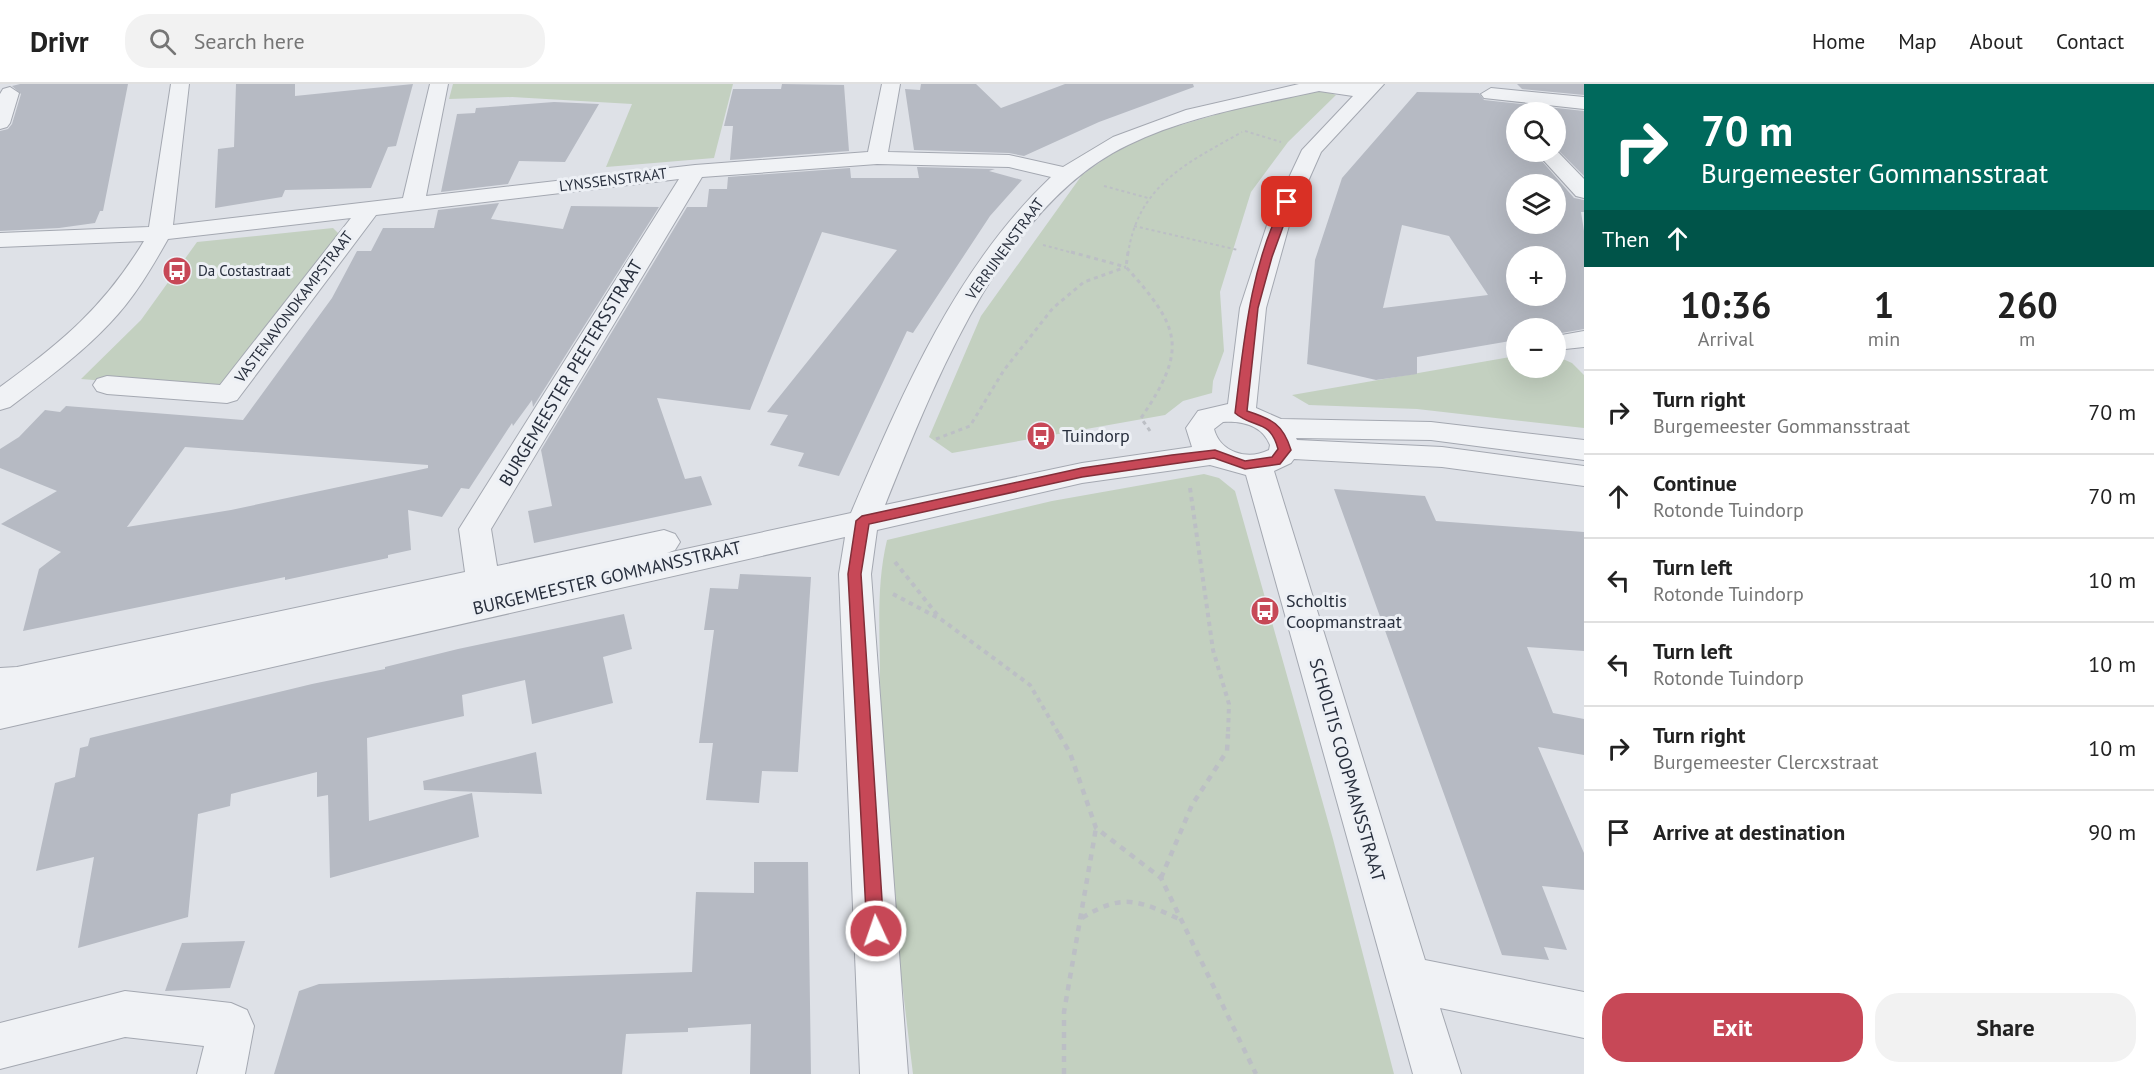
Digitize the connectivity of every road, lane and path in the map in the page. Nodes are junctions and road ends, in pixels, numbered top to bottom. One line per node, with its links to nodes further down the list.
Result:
1 (180, 84): 21 (street)
2 (439, 84): 18 (street)
3 (891, 84): 11 (street)
4 (1370, 88): 9 (street, VERRIJNENSTRAAT); 24 (street)
5 (1486, 89): 7 (street); 8 (street)
6 (10, 93): 10 (street)
7 (1584, 103)
8 (1506, 110)
9 (1200, 112): 14 (street, VERRIJNENSTRAAT); 17 (path)
10 (0, 123)
11 (878, 158): 13 (street, LYNSSENSTRAAT); 14 (street, LYNSSENSTRAAT)
12 (1556, 162): 16 (street)
13 (695, 171): 18 (street, LYNSSENSTRAAT); 39 (street, BURGEMEESTER PEETERSSTRAAT)
14 (1066, 174): 35 (street, VERRIJNENSTRAAT)
15 (1099, 184): 17 (path)
16 (1584, 191)
17 (1148, 198): 20 (path)
18 (413, 203): 19 (street, LYNSSENSTRAAT)
19 (369, 209): 21 (street, LYNSSENSTRAAT); 28 (street, VASTENAVONDKAMPSTRAAT)
20 (1134, 226): 24 (path); 25 (path)
21 (160, 233): 22 (street); 29 (street)
22 (0, 240)
23 (1042, 245): 25 (path)
24 (1267, 257): 30 (street)
25 (1126, 267): 33 (path); 35 (path)
26 (1584, 339): 27 (street)
27 (1566, 342)
28 (107, 385)
29 (0, 401)
30 (1241, 413): 31 (street); 32 (street)
31 (1208, 444): 32 (street); 33 (street, BURGEMEESTER GOMMANSSTRAAT)
32 (1272, 448): 34 (street); 36 (street); 47 (street, SCHOLTIS COOPMANSSTRAAT)
33 (1164, 450): 37 (street, BURGEMEESTER GOMMANSSTRAAT); 44 (path)
34 (1584, 450)
35 (890, 456): 37 (street, VERRIJNENSTRAAT)
36 (1584, 476)
37 (867, 509): 38 (street, VERRIJNENSTRAAT); 39 (street, BURGEMEESTER GOMMANSSTRAAT); 40 (path); 42 (street, BURGEMEESTER GOMMANSSTRAAT)
38 (855, 574): 40 (path); 51 (street, VERRIJNENSTRAAT)
39 (483, 582): 41 (street, BURGEMEESTER GOMMANSSTRAAT)
40 (942, 620): 43 (path)
41 (0, 682)
42 (0, 713)
43 (1096, 828): 44 (path); 45 (path)
44 (1161, 878): 46 (path)
45 (1081, 918): 46 (path); 52 (path)
46 (1180, 919): 53 (path)
47 (1409, 979): 48 (street); 54 (street, SCHOLTIS COOPMANSSTRAAT)
48 (1584, 1015)
49 (0, 1046): 50 (street)
50 (221, 1074)
51 (884, 1074)
52 (1064, 1074)
53 (1256, 1074)
54 (1437, 1074)

